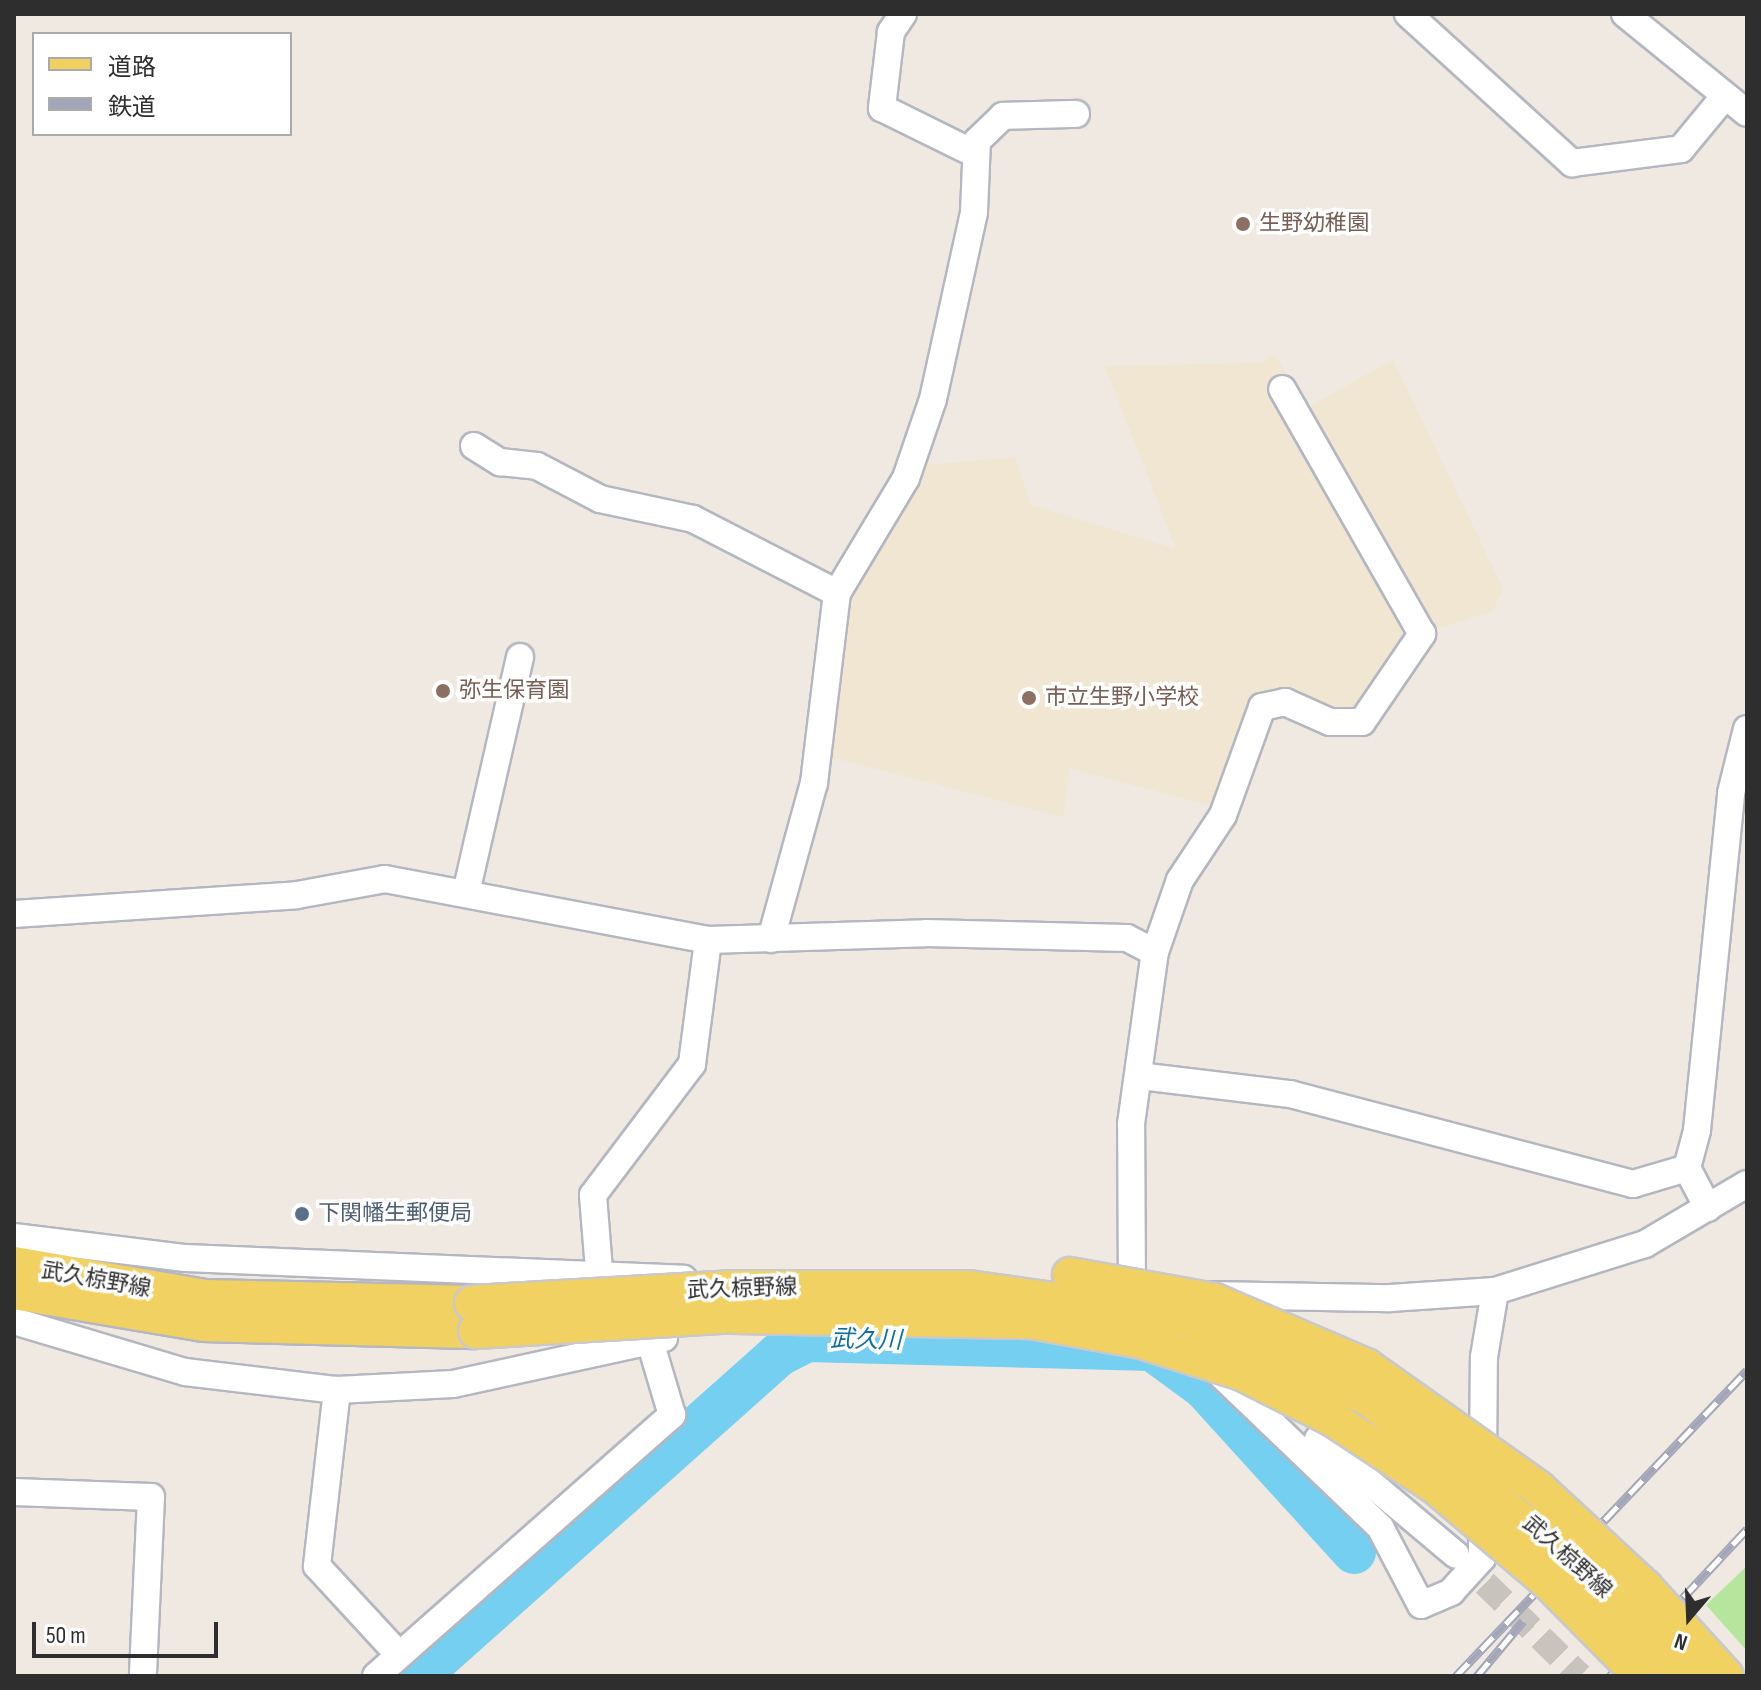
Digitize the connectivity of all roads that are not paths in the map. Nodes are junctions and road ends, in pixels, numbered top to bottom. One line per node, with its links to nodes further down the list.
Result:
1 (903, 14): 7 (street)
2 (1625, 14): 4 (street)
3 (1413, 16): 4 (street)
4 (1724, 97): 5 (street)
5 (1747, 113)
6 (1076, 114): 7 (street)
7 (973, 153): 10 (street)
8 (1282, 389): 17 (street)
9 (474, 446): 10 (street)
10 (837, 593): 15 (street)
11 (520, 657): 13 (street)
12 (1747, 729): 19 (street)
13 (466, 893): 14 (street); 16 (street)
14 (14, 914)
15 (771, 939): 16 (street); 17 (street)
16 (708, 940): 24 (street)
17 (1155, 952): 18 (street)
18 (1139, 1076): 19 (street); 27 (street)
19 (1687, 1168): 21 (street)
20 (1747, 1184): 21 (street)
21 (1708, 1208): 25 (street)
22 (14, 1237): 24 (street)
23 (14, 1264): 30 (main road, 武久椋野線)
24 (599, 1270): 28 (street); 32 (street)
25 (1495, 1291): 27 (street); 27 (street)
26 (14, 1292): 30 (main road, 武久椋野線)
27 (1132, 1293): 28 (street); 35 (street)
28 (903, 1294): 32 (street)
29 (732, 1302): 30 (main road, 武久椋野線, bridge); 39 (main road, bridge); 40 (main road, 武久椋野線, bridge); 41 (main road, bridge)
30 (474, 1317)
31 (14, 1321): 33 (street)
32 (650, 1341): 33 (street); 36 (street)
33 (337, 1390): 36 (street)
34 (14, 1492): 37 (street)
35 (1456, 1555)
36 (399, 1655): 38 (street)
37 (143, 1676)
38 (376, 1676)
39 (1641, 1676)
40 (1685, 1676)
41 (1726, 1676)

